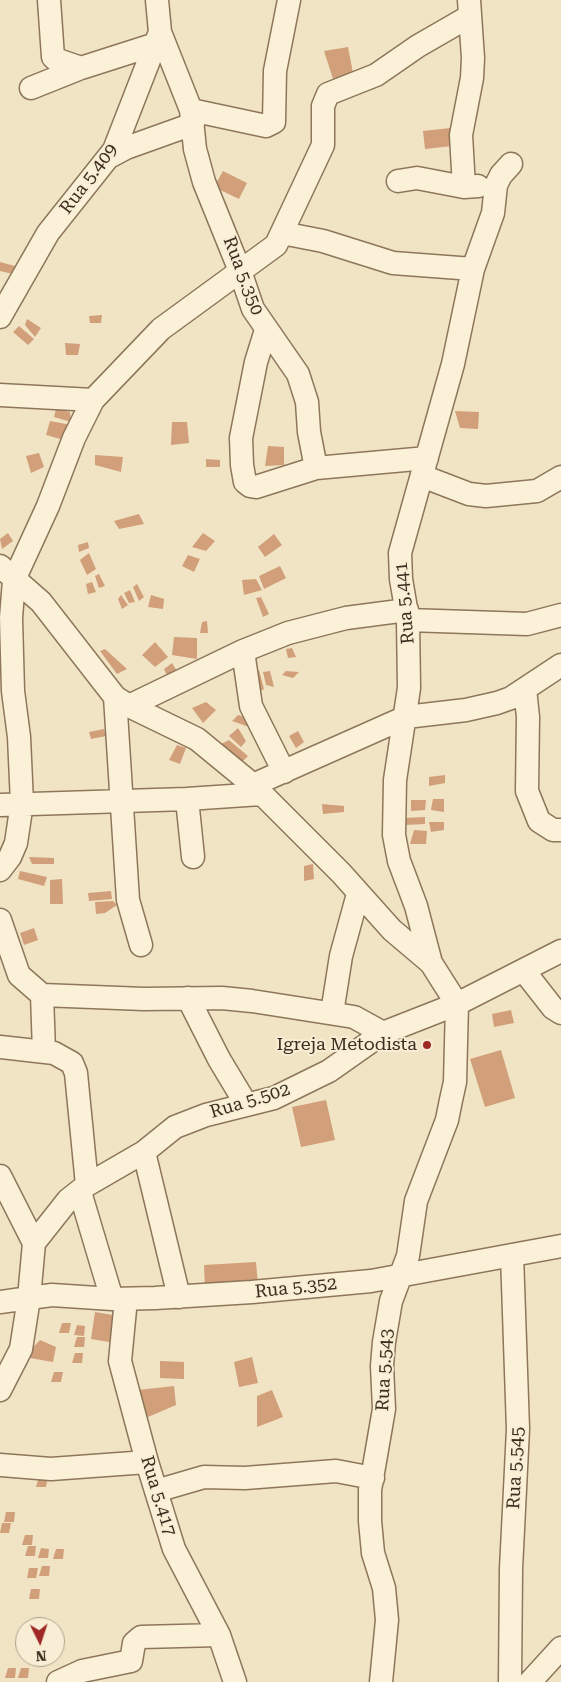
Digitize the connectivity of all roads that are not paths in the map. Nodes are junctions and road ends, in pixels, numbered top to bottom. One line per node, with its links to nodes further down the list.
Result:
1 (49, 0): 6 (street)
2 (158, 0): 5 (street, Rua 5.350)
3 (289, 0): 8 (street)
4 (470, 8): 13 (street); 14 (street)
5 (158, 38): 6 (street); 8 (street, Rua 5.350); 9 (street, Rua 5.409)
6 (81, 68): 7 (street)
7 (32, 88)
8 (192, 117): 9 (street); 16 (street, Rua 5.350)
9 (109, 158): 17 (street, Rua 5.409)
10 (511, 164): 12 (street, Rua 5.441)
11 (398, 181): 13 (street)
12 (496, 185): 13 (street); 15 (street, Rua 5.441)
13 (464, 187)
14 (282, 233): 15 (street); 16 (street)
15 (473, 269): 21 (street, Rua 5.441)
16 (240, 271): 18 (street, Rua 5.350); 20 (street)
17 (0, 317)
18 (266, 330): 22 (street, Rua 5.350); 22 (street)
19 (0, 395): 20 (street)
20 (93, 400): 24 (street)
21 (424, 467): 22 (street); 23 (street); 25 (street, Rua 5.441)
22 (316, 468)
23 (561, 477)
24 (7, 573): 30 (street); 36 (street)
25 (408, 615): 26 (street); 27 (street); 31 (street, Rua 5.441)
26 (561, 615)
27 (243, 651): 30 (street); 32 (street)
28 (561, 665): 29 (street)
29 (525, 690): 31 (street); 37 (street)
30 (122, 702): 33 (street); 35 (street)
31 (406, 717): 32 (street); 44 (street, Rua 5.441)
32 (284, 772): 33 (street)
33 (257, 790): 34 (street); 40 (street)
34 (187, 799): 35 (street); 38 (street)
35 (122, 801): 36 (street); 42 (street)
36 (11, 804): 39 (street)
37 (561, 830)
38 (194, 857)
39 (0, 870)
40 (358, 894): 44 (street); 49 (street)
41 (0, 920): 46 (street)
42 (141, 945)
43 (561, 951): 45 (street, Rua 5.502)
44 (431, 963): 48 (street)
45 (524, 971): 48 (street, Rua 5.502); 50 (street)
46 (42, 995): 47 (street); 53 (street)
47 (188, 998): 49 (street); 54 (street)
48 (457, 1004): 51 (street, Rua 5.502); 61 (street, Rua 5.543)
49 (332, 1013): 51 (street)
50 (561, 1013)
51 (382, 1033): 54 (street, Rua 5.502)
52 (0, 1047): 53 (street)
53 (44, 1052): 57 (street)
54 (246, 1104): 55 (street, Rua 5.502)
55 (144, 1152): 57 (street, Rua 5.502); 62 (street)
56 (0, 1176): 58 (street)
57 (84, 1188): 58 (street, Rua 5.502); 64 (street)
58 (34, 1243): 63 (street)
59 (561, 1246): 60 (street, Rua 5.352)
60 (512, 1255): 61 (street, Rua 5.352); 76 (street, Rua 5.545)
61 (401, 1276): 62 (street, Rua 5.352); 69 (street, Rua 5.543)
62 (179, 1297): 64 (street, Rua 5.352)
63 (29, 1298): 64 (street, Rua 5.352); 65 (street); 66 (street)
64 (119, 1299): 67 (street, Rua 5.417)
65 (0, 1302)
66 (0, 1390)
67 (147, 1462): 68 (street); 70 (street, Rua 5.417)
68 (0, 1465)
69 (373, 1478): 70 (street); 75 (street, Rua 5.543)
70 (156, 1491): 71 (street, Rua 5.417)
71 (218, 1635): 73 (street); 74 (street, Rua 5.417)
72 (561, 1648): 77 (street)
73 (58, 1682)
74 (235, 1682)
75 (381, 1682)
76 (510, 1682)
77 (530, 1682)

